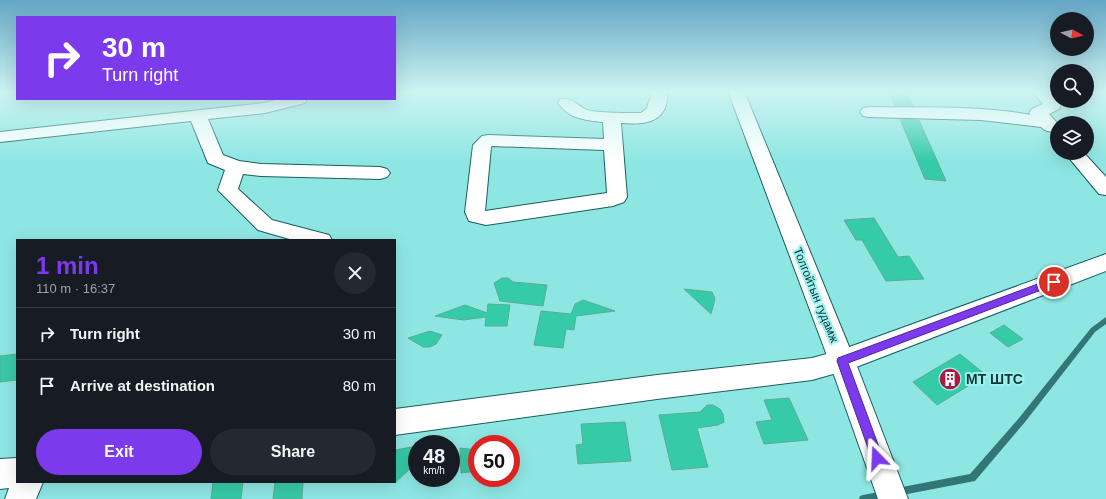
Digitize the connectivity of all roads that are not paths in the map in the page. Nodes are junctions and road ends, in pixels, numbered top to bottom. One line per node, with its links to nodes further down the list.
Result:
1 (201, 114): 7 (street)
2 (581, 114): 8 (street)
3 (652, 114): 8 (street)
4 (745, 114): 19 (street, Толгойтын гудамж)
5 (944, 114): 10 (street)
6 (1039, 114): 9 (street)
7 (197, 115): 11 (street); 14 (street)
8 (612, 117): 12 (street)
9 (1050, 126)
10 (1050, 127)
11 (0, 137)
12 (613, 144): 12 (street)
13 (1080, 160): 16 (street)
14 (236, 167): 15 (street); 17 (street)
15 (380, 174)
16 (1106, 189)
17 (317, 239)
18 (1106, 262): 19 (street)
19 (842, 361): 20 (street); 23 (street, Толгойтын гудамж)
20 (396, 422)
21 (0, 474): 22 (street)
22 (22, 488)
23 (893, 499)

